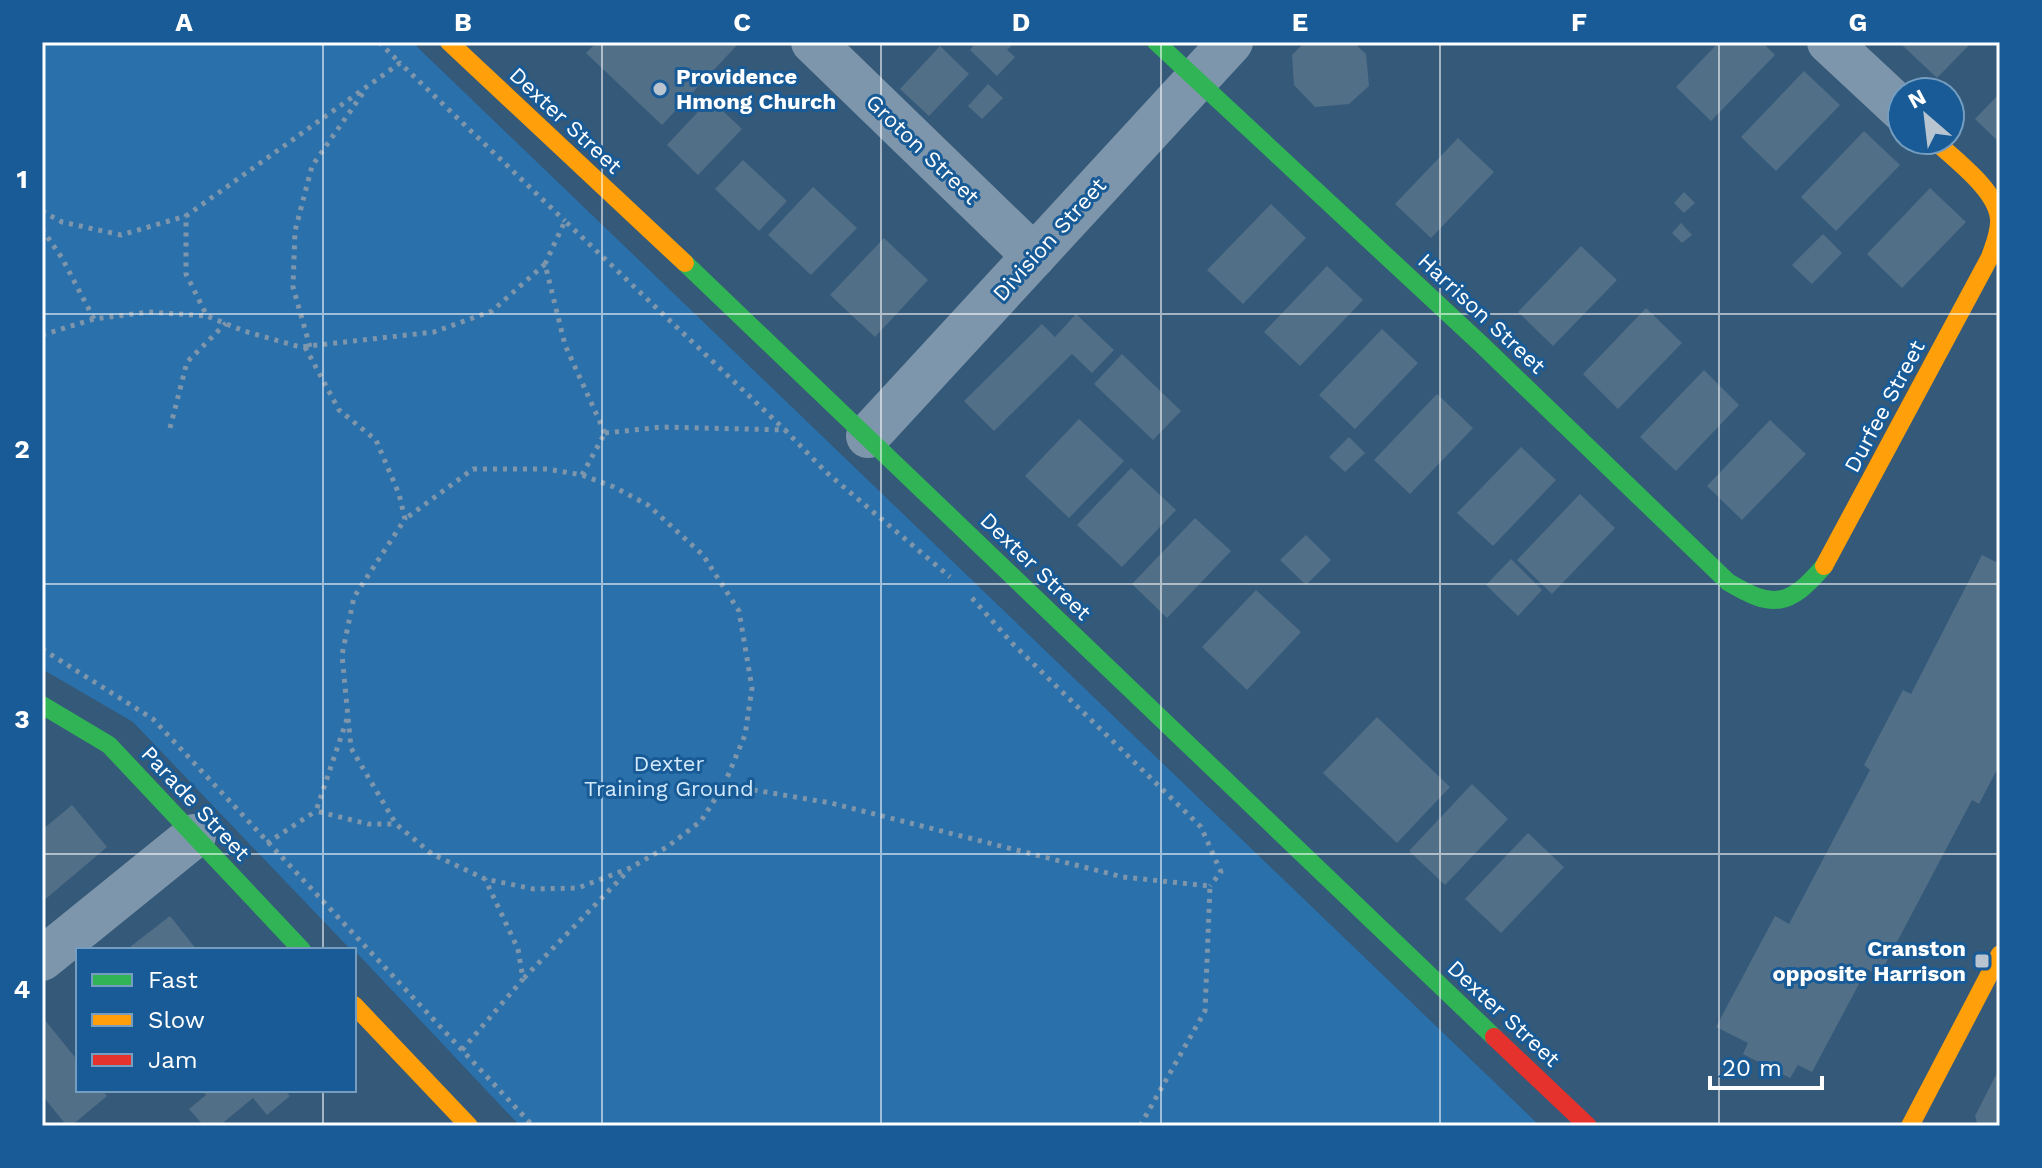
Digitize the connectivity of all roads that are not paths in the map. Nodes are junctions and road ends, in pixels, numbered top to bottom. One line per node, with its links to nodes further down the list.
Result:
1 (449, 42): 11 (street, Dexter Street)
2 (813, 42): 10 (street, Groton Street)
3 (1156, 42): 6 (street, Harrison Street)
4 (1231, 42): 6 (street, Division Street)
5 (1829, 42): 7 (street)
6 (1195, 79): 10 (street, Division Street); 12 (street, Harrison Street)
7 (1886, 95)
8 (1950, 156): 9 (street)
9 (1999, 216): 12 (street, Durfee Street)
10 (1034, 256): 11 (street, Division Street)
11 (868, 436): 20 (street, Dexter Street)
12 (1783, 600)
13 (42, 705): 14 (street, Parade Street)
14 (194, 836): 15 (street, Parade Street); 17 (street)
15 (300, 948)
16 (2000, 954): 21 (street)
17 (42, 959)
18 (356, 1007): 19 (street)
19 (469, 1126)
20 (1588, 1126)
21 (1910, 1126)

